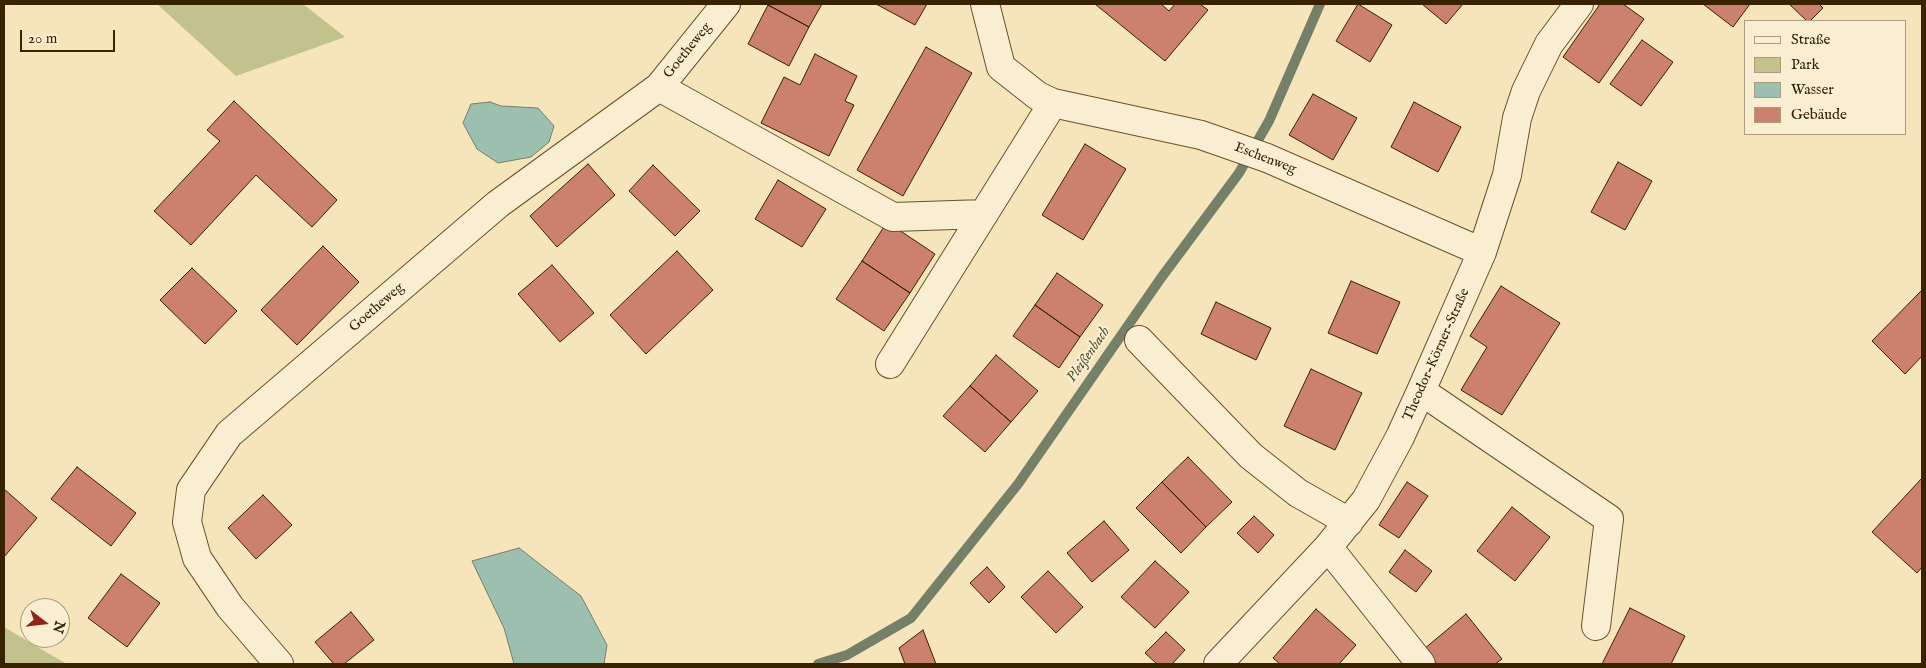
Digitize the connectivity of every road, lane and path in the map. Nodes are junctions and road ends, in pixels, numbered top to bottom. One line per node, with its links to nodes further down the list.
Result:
1 (726, 4): 4 (street, Goetheweg)
2 (985, 4): 5 (street)
3 (1579, 4): 7 (street, Theodor-Körner-Straße)
4 (659, 87): 6 (street); 14 (street, Goetheweg)
5 (1046, 99): 6 (street); 7 (street, Eschenweg)
6 (984, 214): 9 (street)
7 (1482, 252): 10 (street, Theodor-Körner-Straße)
8 (1139, 340): 11 (street)
9 (890, 364)
10 (1421, 391): 11 (street, Theodor-Körner-Straße); 13 (street)
11 (1349, 522): 12 (street, Theodor-Körner-Straße)
12 (1328, 548): 15 (street, Theodor-Körner-Straße); 16 (street)
13 (1596, 626)
14 (279, 664)
15 (1218, 664)
16 (1421, 664)

